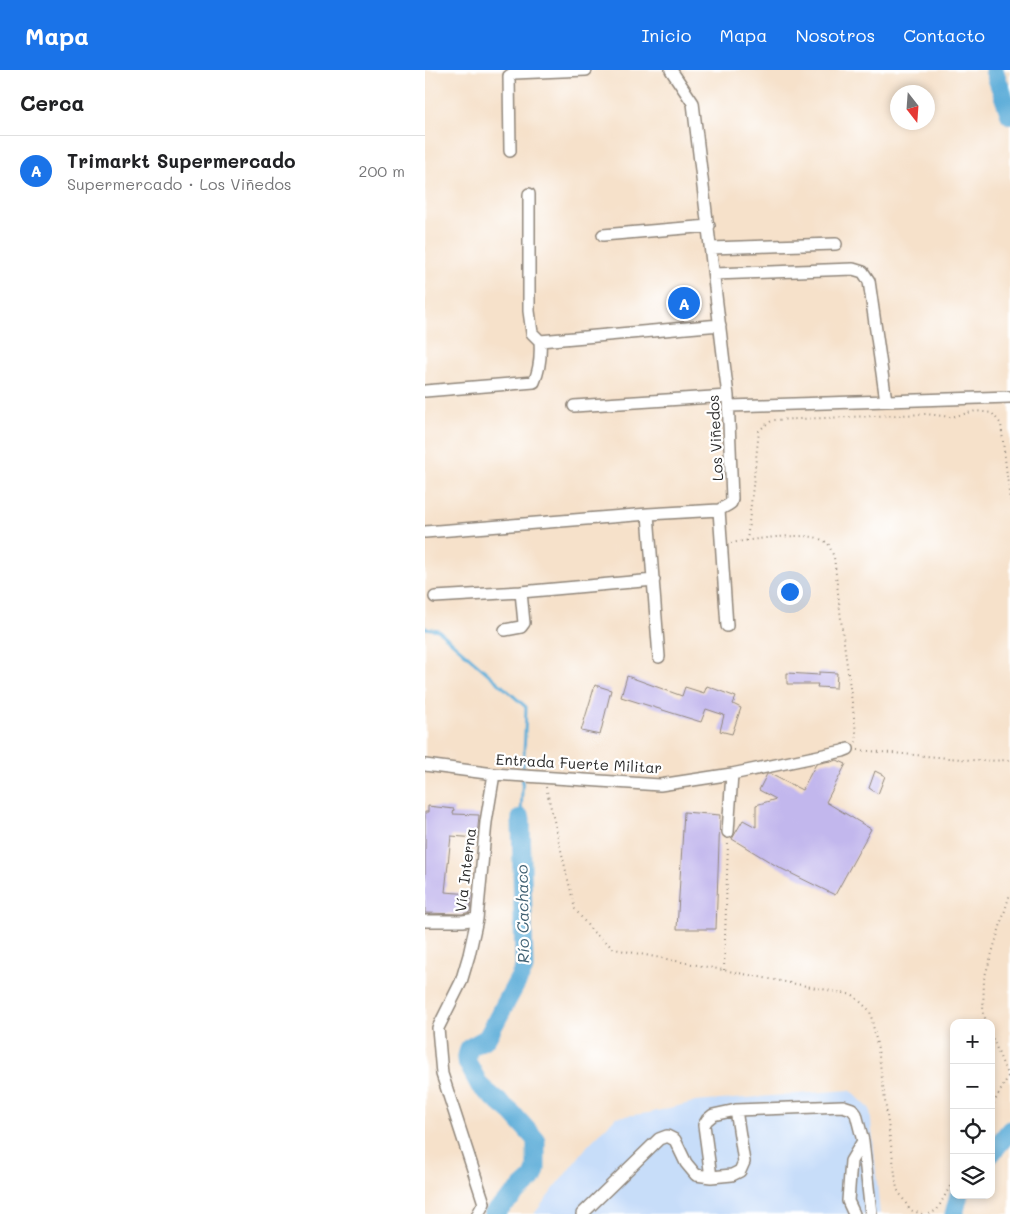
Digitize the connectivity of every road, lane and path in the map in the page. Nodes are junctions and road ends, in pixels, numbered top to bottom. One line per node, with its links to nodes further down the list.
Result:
1 (586, 70): 3 (street)
2 (671, 70): 5 (street, Los Viñedos)
3 (511, 151)
4 (529, 194): 11 (street)
5 (709, 226): 6 (street); 8 (street, Los Viñedos)
6 (603, 235)
7 (836, 244): 8 (street)
8 (711, 248): 9 (street, Los Viñedos)
9 (714, 274): 10 (street, Los Viñedos); 15 (street)
10 (720, 325): 11 (street); 14 (street, Los Viñedos)
11 (540, 342): 12 (street)
12 (425, 391)
13 (1010, 397): 15 (street)
14 (729, 401): 15 (street); 16 (street); 18 (street, Los Viñedos)
15 (886, 401)
16 (574, 406)
17 (1010, 501): 21 (path)
18 (719, 510): 19 (street); 22 (street)
19 (648, 514): 20 (street); 23 (street)
20 (425, 532)
21 (747, 540): 22 (path); 29 (path)
22 (721, 545): 26 (street)
23 (654, 580): 24 (street); 28 (street)
24 (521, 592): 25 (street); 27 (street)
25 (435, 596)
26 (727, 626)
27 (505, 630)
28 (659, 657)
29 (848, 749): 30 (path); 33 (street, Entrada Fuerte Militar)
30 (1010, 760)
31 (425, 765): 32 (street, Entrada Fuerte Militar)
32 (495, 774): 34 (street, Entrada Fuerte Militar); 37 (street, Vía Interna)
33 (732, 774): 34 (street, Entrada Fuerte Militar); 35 (street)
34 (542, 777): 39 (path)
35 (728, 832): 39 (path)
36 (1010, 894): 40 (path)
37 (477, 919): 38 (street, Vía Interna); 48 (street)
38 (425, 921)
39 (724, 970): 52 (path)
40 (985, 1019)
41 (995, 1043): 42 (path)
42 (1009, 1076): 43 (path)
43 (995, 1101)
44 (736, 1110): 45 (street); 46 (street); 46 (street)
45 (863, 1142): 50 (street); 51 (street)
46 (711, 1176): 49 (street)
47 (950, 1186): 53 (path)
48 (478, 1214)
49 (582, 1214)
50 (854, 1214)
51 (871, 1214)
52 (922, 1214)
53 (929, 1214)

